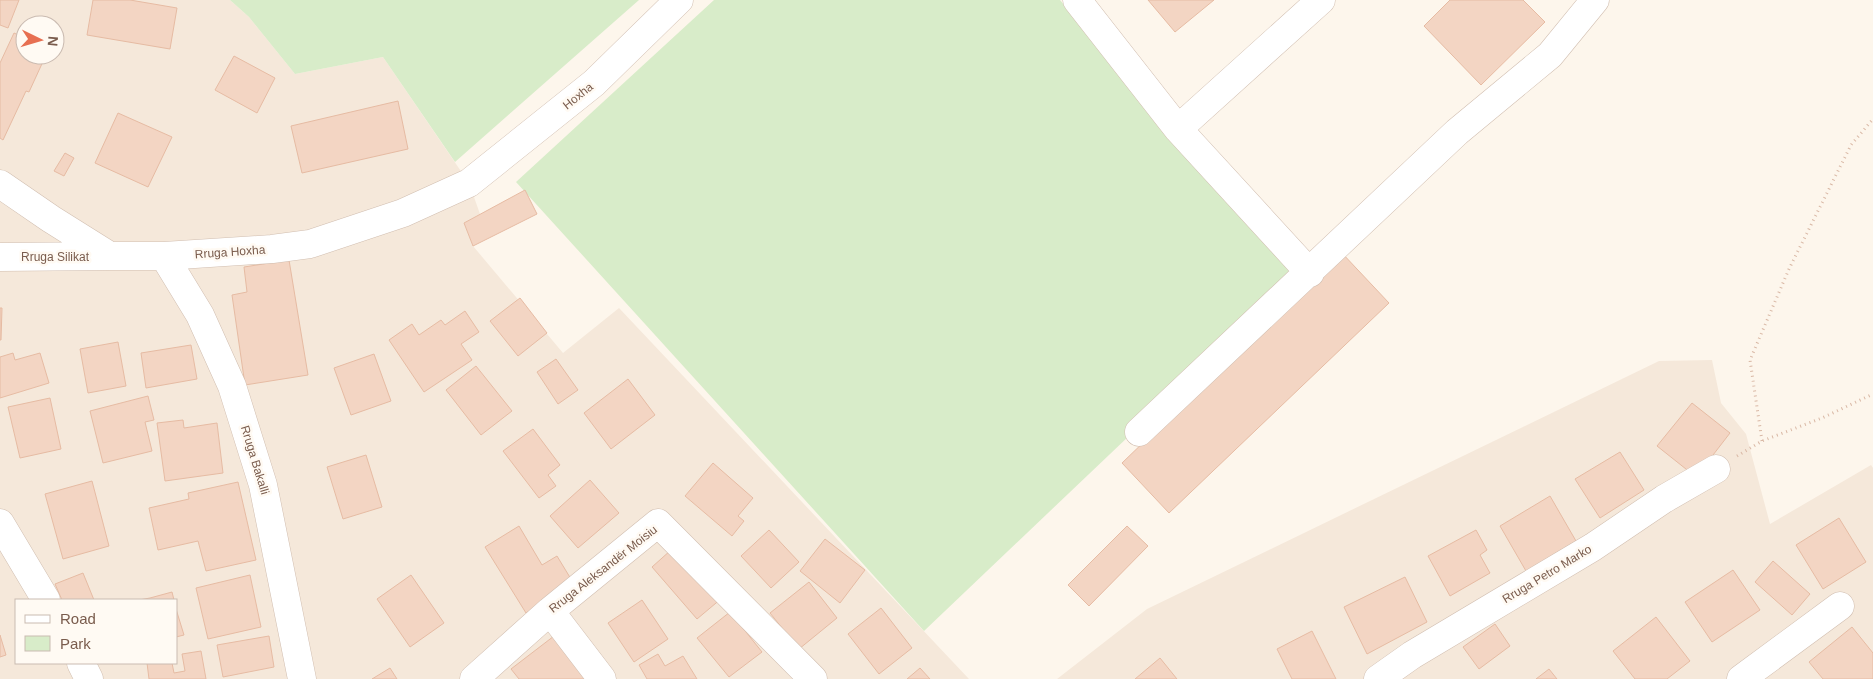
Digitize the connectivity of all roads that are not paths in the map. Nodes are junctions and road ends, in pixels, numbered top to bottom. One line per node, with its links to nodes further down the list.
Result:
1 (679, 0): 6 (street, Hoxha)
2 (1077, 0): 5 (street)
3 (1320, 0): 5 (street)
4 (1596, 0): 11 (street)
5 (1178, 129): 11 (street)
6 (469, 183): 9 (street, Rruga Hoxha)
7 (0, 184): 8 (street)
8 (110, 256): 9 (street, Rruga Hoxha); 10 (street, Rruga Silikat)
9 (164, 256): 20 (street, Rruga Bakalli)
10 (0, 257)
11 (1310, 273): 12 (street)
12 (1139, 432)
13 (1716, 468): 24 (street, Rruga Petro Marko)
14 (0, 522): 15 (street)
15 (45, 599)
16 (1840, 606): 25 (street)
17 (550, 611): 21 (street, Rruga Aleksandër Moisiu); 22 (street); 23 (street, Rruga Aleksandër Moisiu)
18 (82, 664): 19 (street)
19 (89, 679)
20 (302, 679)
21 (474, 679)
22 (602, 679)
23 (813, 679)
24 (1378, 679)
25 (1741, 679)

